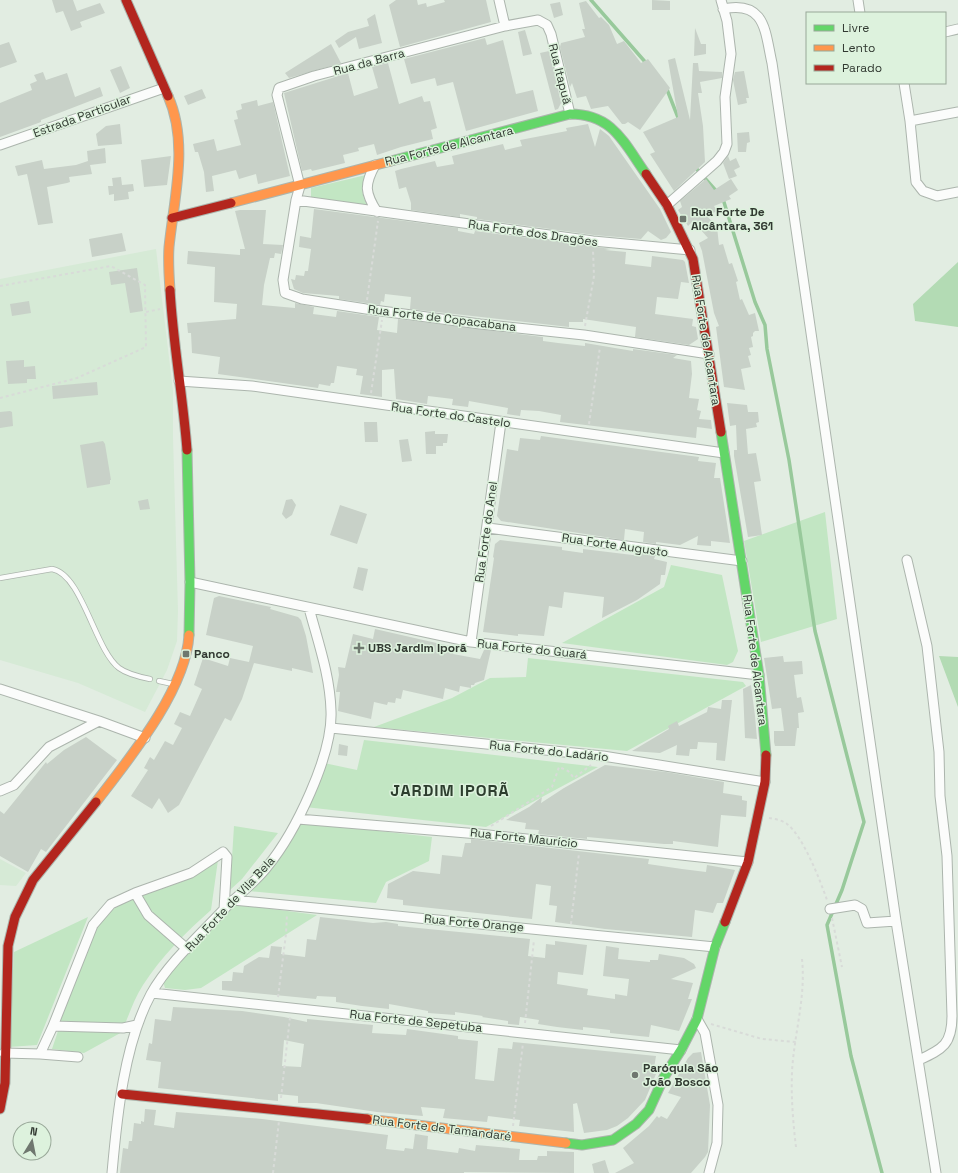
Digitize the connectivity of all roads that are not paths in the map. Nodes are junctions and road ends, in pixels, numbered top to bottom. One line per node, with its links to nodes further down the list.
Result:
1 (126, 0): 12 (street)
2 (499, 0): 7 (street)
3 (858, 0): 6 (street)
4 (733, 3): 5 (street); 52 (street)
5 (722, 4): 21 (street)
6 (860, 12)
7 (505, 26): 10 (street, Rua da Barra); 18 (street, Rua da Barra)
8 (958, 30): 9 (street)
9 (946, 32)
10 (550, 34): 14 (street, Rua Itapuã)
11 (904, 84): 15 (street)
12 (164, 88): 16 (street, Estrada Particular); 23 (street)
13 (958, 112): 15 (street)
14 (570, 114): 17 (street, Rua Forte de Alcantara); 21 (street, Rua Forte de Alcantara)
15 (910, 121): 19 (street)
16 (0, 145)
17 (375, 165): 18 (street, Rua Forte de Alcantara); 22 (street)
18 (300, 186): 20 (street, Rua Forte de Copacabana); 23 (street, Rua Forte de Alcantara)
19 (958, 192)
20 (296, 200): 22 (street, Rua Forte dos Dragões); 25 (street, Rua Forte de Copacabana)
21 (667, 205): 24 (street, Rua Forte de Alcantara)
22 (377, 212): 24 (street, Rua Forte dos Dragões)
23 (172, 218): 26 (street)
24 (690, 250): 25 (street, Rua Forte de Alcantara)
25 (709, 354): 28 (street, Rua Forte de Alcantara)
26 (179, 381): 27 (street, Rua Forte do Castelo); 33 (street)
27 (501, 422): 28 (street, Rua Forte do Castelo); 29 (street, Rua Forte do Anel)
28 (724, 453): 31 (street, Rua Forte de Alcantara)
29 (488, 528): 31 (street, Rua Forte Augusto); 35 (street, Rua Forte do Anel)
30 (907, 560): 63 (street)
31 (742, 561): 36 (street, Rua Forte de Alcantara)
32 (0, 578): 37 (lane)
33 (190, 582): 34 (street, Rua Forte do Guará); 39 (street)
34 (309, 608): 35 (street, Rua Forte do Guará); 42 (street, Rua Forte de Vila Bela)
35 (471, 642): 36 (street, Rua Forte do Guará)
36 (759, 675): 44 (street, Rua Forte de Alcantara)
37 (150, 679)
38 (159, 681): 39 (lane)
39 (174, 685): 43 (street)
40 (0, 690): 41 (street)
41 (99, 721): 43 (street); 45 (street)
42 (331, 728): 44 (street, Rua Forte do Ladário); 46 (street, Rua Forte de Vila Bela)
43 (145, 738): 60 (street)
44 (766, 782): 47 (street, Rua Forte de Alcantara)
45 (0, 791)
46 (298, 819): 47 (street, Rua Forte Maurício); 49 (street, Rua Forte de Vila Bela)
47 (748, 862): 53 (street, Rua Forte de Alcantara)
48 (135, 893): 51 (street); 54 (street); 58 (street)
49 (233, 900): 51 (street, Rua Forte de Vila Bela); 53 (street, Rua Forte Orange)
50 (830, 909): 52 (street)
51 (224, 910): 54 (street, Rua Forte de Vila Bela)
52 (896, 921): 63 (street)
53 (715, 947): 56 (street, Rua Forte de Alcantara)
54 (187, 950): 55 (street, Rua Forte de Vila Bela)
55 (152, 993): 57 (street, Rua Forte de Vila Bela); 59 (street, Rua Forte de Sepetuba)
56 (697, 1019): 59 (street, Rua Forte de Tamandaré); 67 (street)
57 (137, 1025): 58 (street); 64 (street, Rua Forte de Vila Bela)
58 (53, 1026): 61 (street)
59 (681, 1050): 64 (street, Rua Forte de Tamandaré)
60 (4, 1053): 61 (street); 65 (street)
61 (40, 1054): 62 (street)
62 (78, 1057)
63 (919, 1060): 68 (street)
64 (122, 1094): 66 (street, Rua Forte de Vila Bela)
65 (0, 1109)
66 (112, 1173)
67 (709, 1173)
68 (936, 1173)

